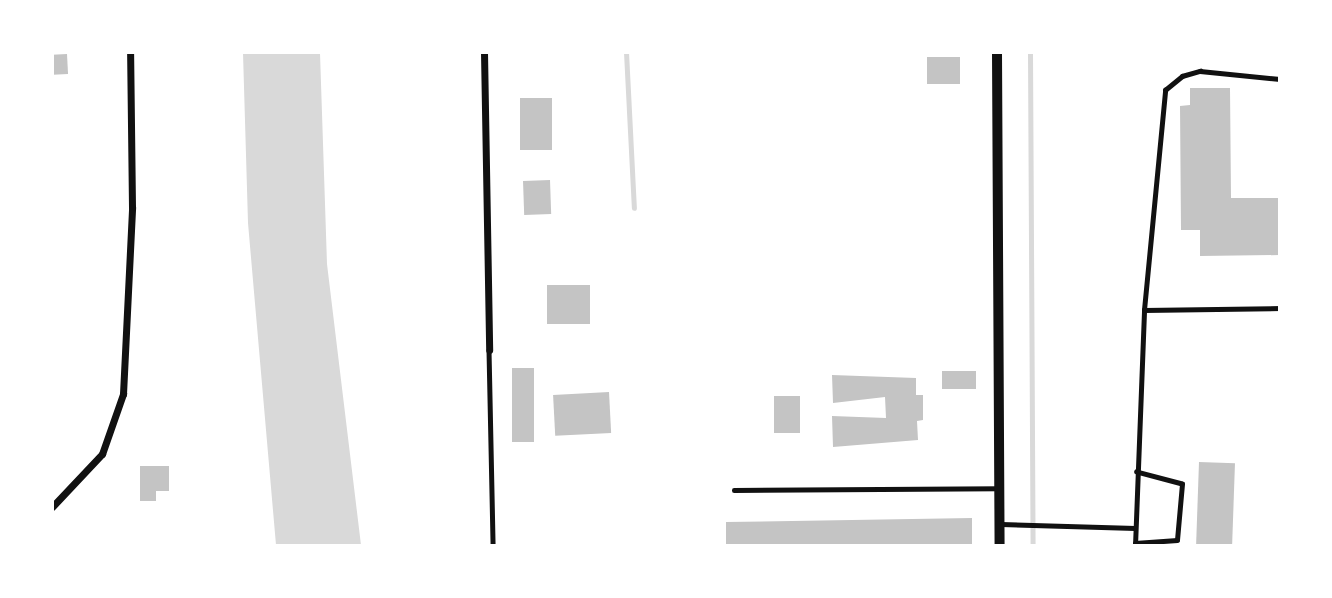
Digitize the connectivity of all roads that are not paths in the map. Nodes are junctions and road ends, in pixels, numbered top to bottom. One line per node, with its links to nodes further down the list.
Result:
1 (130, 52): 11 (street)
2 (484, 52): 7 (street)
3 (997, 52): 9 (street)
4 (1279, 79): 6 (lane)
5 (1279, 308): 6 (lane)
6 (1144, 310): 8 (lane)
7 (489, 350): 15 (lane)
8 (1138, 472): 13 (lane); 14 (lane)
9 (1000, 488): 10 (lane); 12 (street)
10 (734, 490)
11 (52, 508)
12 (1005, 524): 13 (lane); 16 (street)
13 (1135, 528): 14 (lane)
14 (1135, 544)
15 (493, 545)
16 (1000, 545)

